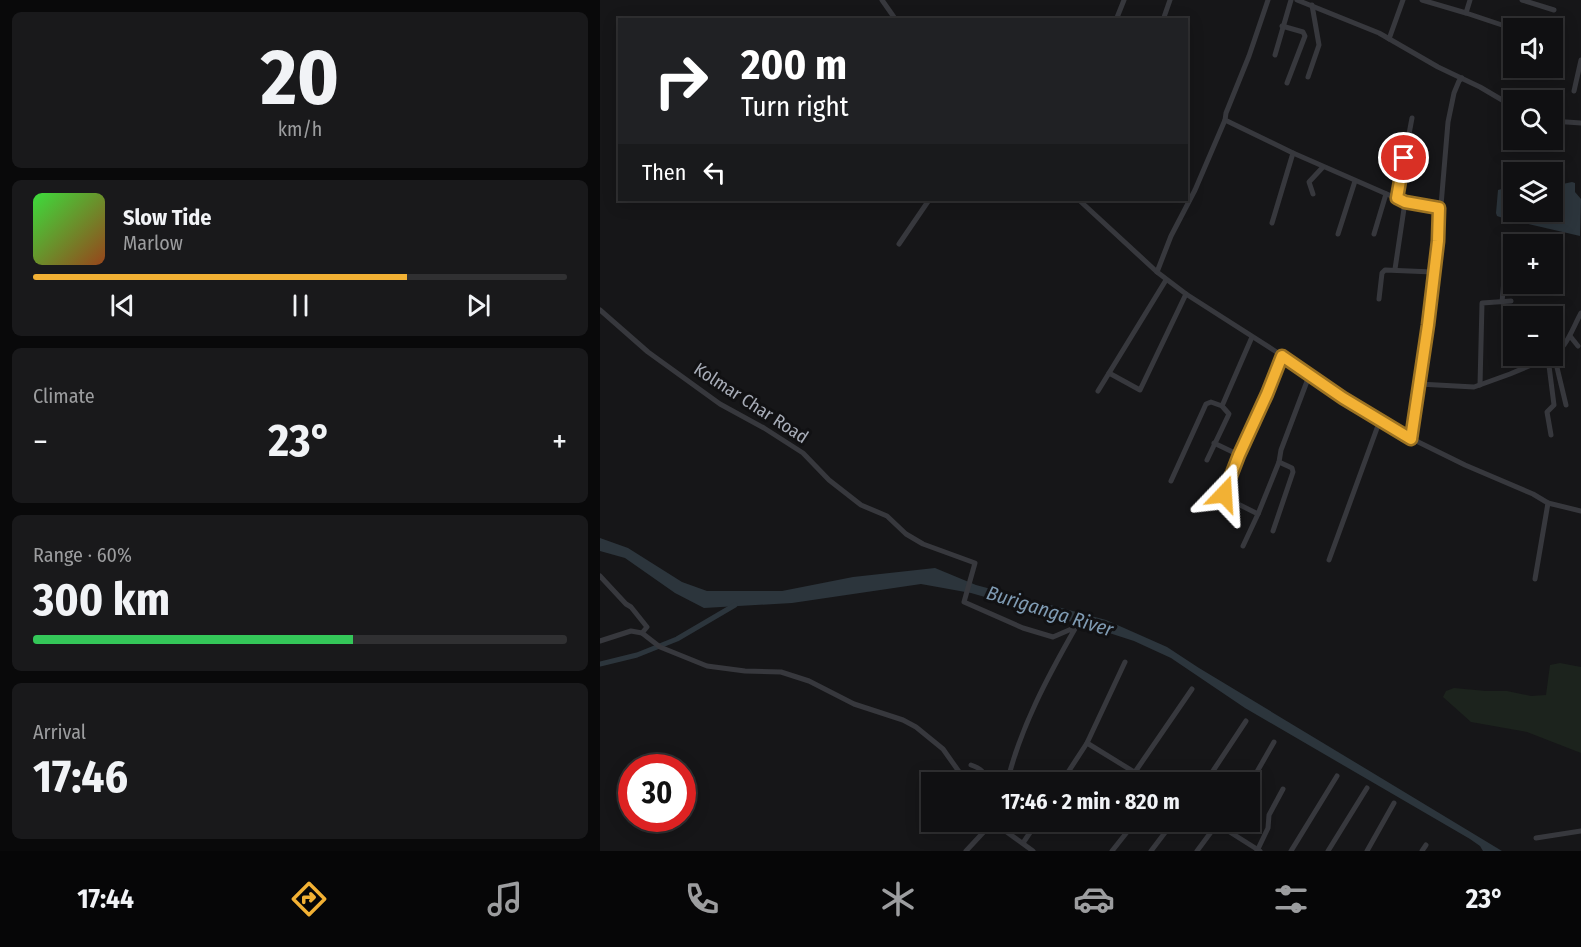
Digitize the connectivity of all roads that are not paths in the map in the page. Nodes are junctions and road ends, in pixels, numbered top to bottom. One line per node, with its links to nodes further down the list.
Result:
1 (882, 0): 15 (street)
2 (1124, 0): 16 (street)
3 (1170, 0): 17 (street)
4 (1268, 0): 29 (street)
5 (1291, 0): 18 (street)
6 (1297, 0): 12 (street)
7 (1319, 0): 12 (street)
8 (1403, 0): 20 (street)
9 (1422, 0): 14 (street)
10 (1470, 0): 14 (street)
11 (1522, 0): 13 (street)
12 (1314, 6): 20 (street); 23 (street)
13 (1554, 10)
14 (1466, 14): 19 (street)
15 (895, 18)
16 (1117, 18)
17 (1164, 18)
18 (1282, 26): 21 (street); 25 (street)
19 (1503, 26)
20 (1389, 39): 24 (street)
21 (1275, 55)
22 (1581, 60): 26 (street)
23 (1308, 77)
24 (1462, 78): 27 (street); 41 (street)
25 (1287, 83)
26 (1574, 91)
27 (1503, 101)
28 (1412, 118): 37 (street)
29 (1225, 120): 32 (street); 47 (street)
30 (1563, 122): 31 (street)
31 (1581, 123)
32 (1293, 153): 33 (street); 42 (street)
33 (1323, 167): 34 (street); 35 (street)
34 (1355, 181): 36 (street); 43 (street)
35 (1313, 194)
36 (1386, 194): 37 (street); 44 (street)
37 (1397, 198): 40 (street)
38 (927, 201): 45 (street)
39 (1080, 201): 47 (street)
40 (1405, 202): 41 (street); 46 (street)
41 (1439, 208): 48 (street)
42 (1272, 223)
43 (1338, 234)
44 (1374, 234)
45 (899, 244)
46 (1395, 269): 48 (street); 52 (street)
47 (1157, 272): 49 (street)
48 (1433, 272): 67 (street)
49 (1166, 280): 51 (street); 65 (street)
50 (1503, 291): 54 (street)
51 (1186, 294): 58 (street); 65 (street)
52 (1379, 299)
53 (1511, 301): 54 (street)
54 (1502, 302): 68 (street)
55 (600, 310): 98 (street, Kolmar Char Road)
56 (1581, 314): 57 (street)
57 (1570, 336): 59 (street); 60 (street)
58 (1252, 337): 61 (street); 71 (street)
59 (1563, 344)
60 (1578, 346)
61 (1282, 356): 66 (street); 76 (street)
62 (1530, 366): 68 (street)
63 (1552, 366): 73 (street)
64 (1554, 366): 70 (street)
65 (1109, 373): 69 (street)
66 (1309, 376): 72 (street); 78 (street)
67 (1419, 384): 68 (street); 74 (street)
68 (1480, 384)
69 (1098, 391)
70 (1566, 405)
71 (1222, 406): 75 (street); 79 (street)
72 (1380, 420): 74 (street); 85 (street)
73 (1551, 435)
74 (1411, 439): 80 (street)
75 (1214, 443): 76 (street); 77 (street)
76 (1239, 455): 82 (street)
77 (1207, 460)
78 (1279, 462): 82 (street); 83 (street)
79 (1171, 482)
80 (1548, 503): 81 (street); 87 (street)
81 (1581, 511)
82 (1258, 514): 84 (street)
83 (1273, 531)
84 (1243, 546)
85 (1329, 560)
86 (600, 576): 88 (street)
87 (1535, 579)
88 (642, 633): 89 (street); 96 (street)
89 (600, 641)
90 (1125, 662): 93 (street)
91 (1192, 689): 100 (street)
92 (1246, 721): 101 (street)
93 (1087, 742): 99 (street); 100 (street)
94 (1274, 742): 102 (street)
95 (971, 765): 97 (street)
96 (959, 772)
97 (983, 772)
98 (1010, 772)
99 (1068, 772)
100 (1135, 772)
101 (1212, 772)
102 (1257, 772)
103 (1337, 776): 123 (street)
104 (1367, 788): 124 (street)
105 (1282, 789): 117 (street)
106 (1394, 803): 125 (street)
107 (1581, 831): 115 (street)
108 (984, 832): 118 (street)
109 (1007, 832): 116 (street)
110 (1030, 832): 116 (street)
111 (1127, 832): 120 (street)
112 (1165, 832): 121 (street)
113 (1209, 832): 122 (street)
114 (1230, 832): 117 (street)
115 (1536, 838)
116 (1023, 843): 119 (street)
117 (1258, 850)
118 (966, 851)
119 (1033, 851)
120 (1112, 851)
121 (1151, 851)
122 (1197, 851)
123 (1292, 851)
124 (1328, 851)
125 (1367, 851)

